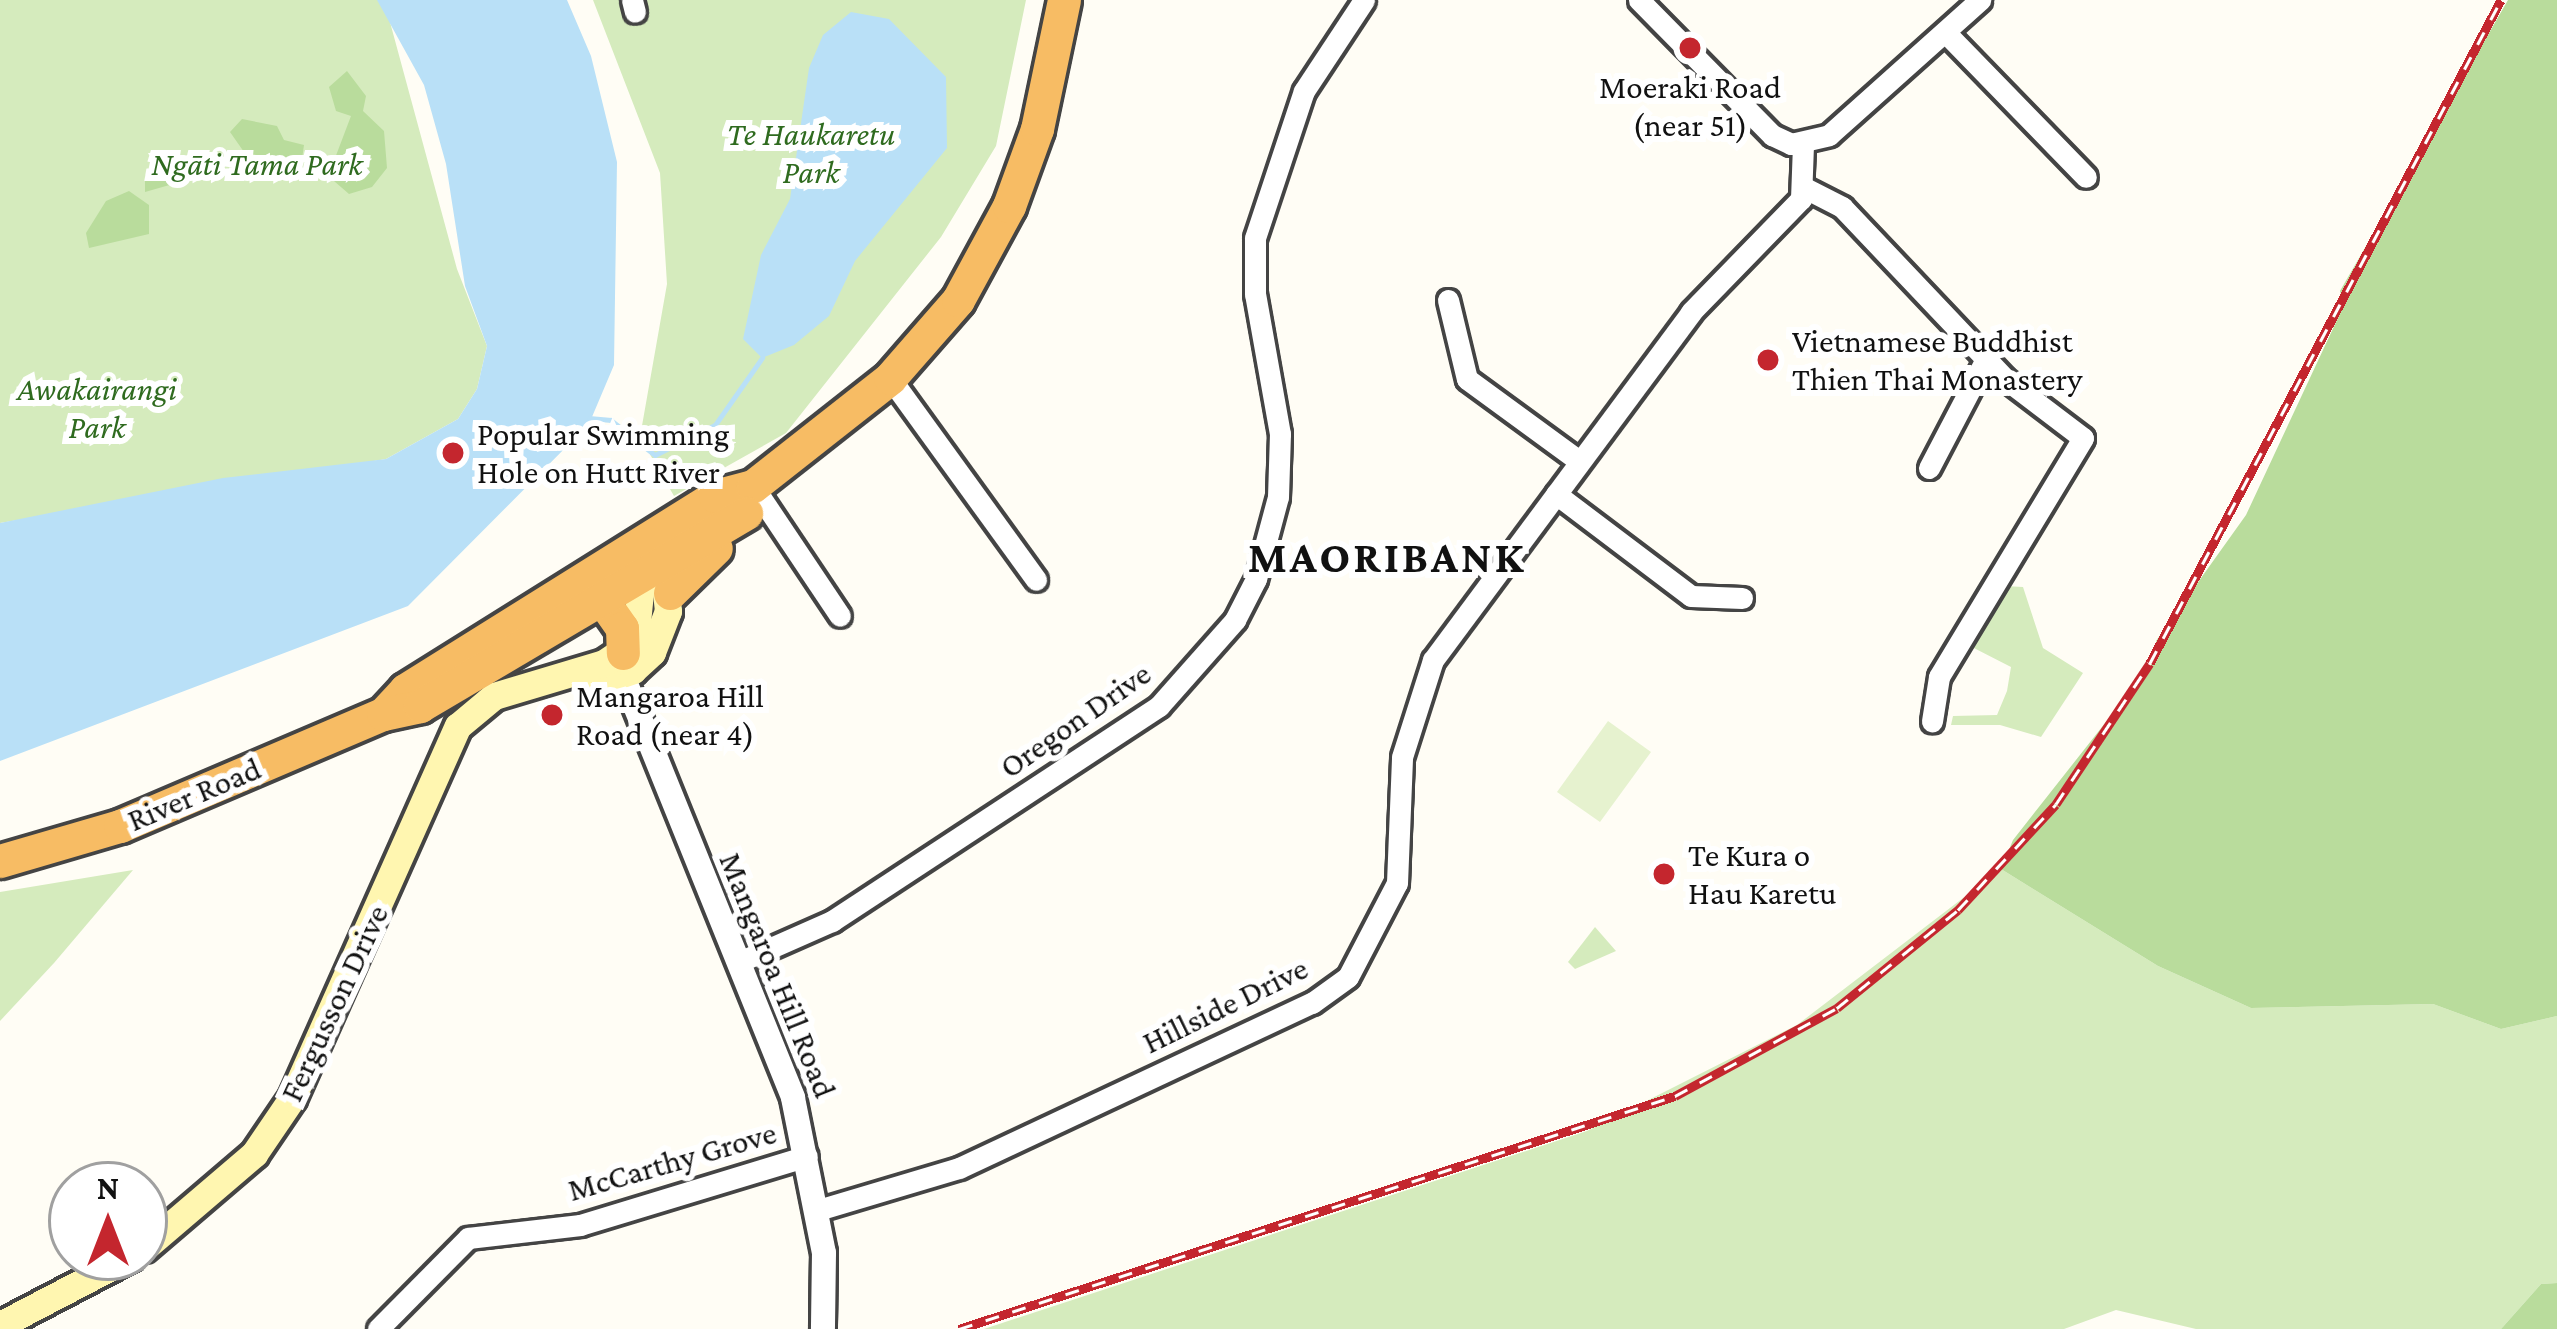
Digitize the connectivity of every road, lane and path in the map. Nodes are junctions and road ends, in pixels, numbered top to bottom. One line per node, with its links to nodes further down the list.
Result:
1 (1064, 0): 11 (highway)
2 (1364, 0): 25 (street, Oregon Drive)
3 (1639, 0): 6 (street)
4 (1980, 0): 5 (street)
5 (1945, 32): 6 (street); 7 (street)
6 (1803, 144): 8 (street)
7 (2086, 177)
8 (1805, 188): 10 (street); 12 (street, Hillside Drive)
9 (1448, 300): 12 (street)
10 (1986, 359): 13 (street); 23 (street)
11 (890, 378): 15 (highway); 17 (street)
12 (1579, 461): 14 (street, Hillside Drive)
13 (1929, 468)
14 (1556, 494): 18 (street); 27 (street, Hillside Drive)
15 (749, 500): 16 (highway); 16 (highway); 20 (street)
16 (647, 567): 19 (highway, River Road); 21 (main road); 22 (highway, River Road)
17 (1036, 580)
18 (1742, 598)
19 (603, 602): 21 (highway); 22 (highway, River Road)
20 (840, 616)
21 (620, 663): 25 (street, Mangaroa Hill Road); 28 (main road, Fergusson Drive)
22 (383, 714): 24 (highway, River Road)
23 (1932, 721)
24 (0, 861)
25 (739, 962): 26 (street, Mangaroa Hill Road)
26 (807, 1156): 27 (street, Mangaroa Hill Road); 31 (street, McCarthy Grove)
27 (818, 1210): 32 (street, Mangaroa Hill Road)
28 (168, 1227)
29 (84, 1281): 30 (main road)
30 (0, 1325)
31 (378, 1329)
32 (823, 1329)

